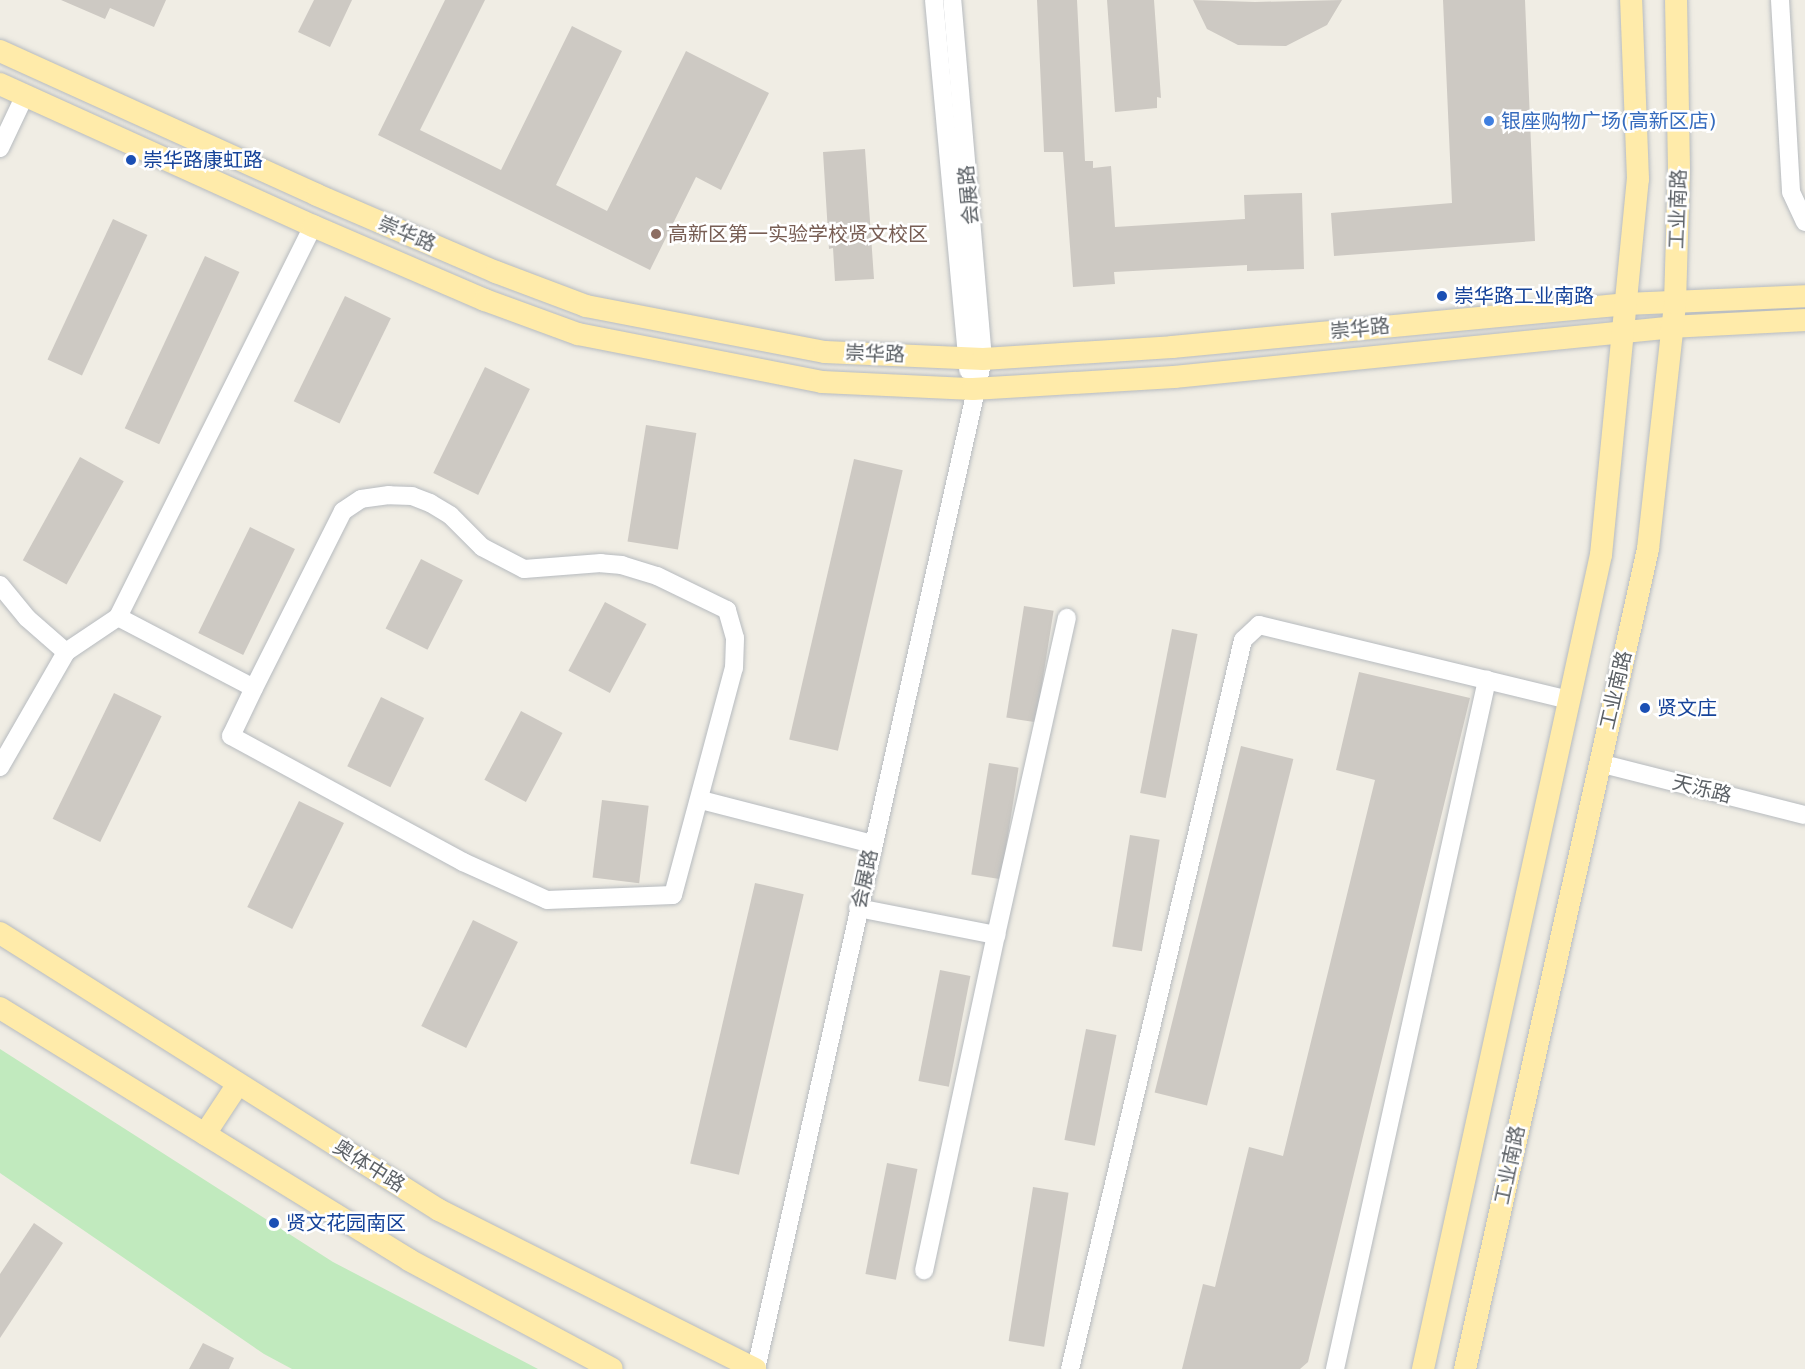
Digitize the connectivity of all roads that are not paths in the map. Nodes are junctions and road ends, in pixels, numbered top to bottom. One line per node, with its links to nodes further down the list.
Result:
1 (934, 0): 18 (street, 会展路)
2 (952, 0): 18 (street, 会展路)
3 (1631, 0): 14 (main road, 工业南路)
4 (1676, 0): 13 (main road, 工业南路)
5 (1780, 0): 10 (street)
6 (0, 51): 18 (main road, 崇华路)
7 (0, 84): 8 (main road, 崇华路)
8 (25, 95): 9 (street); 11 (main road, 崇华路)
9 (0, 148)
10 (1805, 222)
11 (312, 226): 19 (main road, 崇华路); 21 (street)
12 (1805, 296): 13 (main road, 崇华路)
13 (1675, 303): 14 (main road, 崇华路); 16 (main road, 工业南路)
14 (1625, 304): 17 (main road, 工业南路); 18 (main road, 崇华路)
15 (1805, 320): 16 (main road, 崇华路)
16 (1671, 327): 17 (main road, 崇华路); 27 (main road, 工业南路)
17 (1621, 333): 19 (main road, 崇华路); 26 (main road, 工业南路)
18 (974, 359): 19 (street, 会展路)
19 (974, 389): 31 (street, 会展路)
20 (0, 585): 23 (street)
21 (118, 617): 23 (street); 25 (street)
22 (1067, 618): 34 (street)
23 (66, 652): 28 (street)
24 (1487, 680): 26 (street); 41 (street); 42 (street)
25 (254, 688): 29 (street); 29 (street)
26 (1569, 700): 43 (main road, 工业南路)
27 (1599, 764): 30 (street, 天泺路); 44 (main road, 工业南路)
28 (0, 767)
29 (701, 800): 31 (street)
30 (1805, 815)
31 (872, 844): 32 (street, 会展路)
32 (858, 908): 34 (street); 40 (street, 会展路)
33 (0, 933): 36 (main road, 奥体中路)
34 (996, 935): 38 (street)
35 (0, 1008): 37 (main road)
36 (238, 1084): 37 (main road); 40 (main road, 奥体中路)
37 (205, 1134): 39 (main road)
38 (924, 1270)
39 (612, 1369)
40 (756, 1369)
41 (1070, 1369)
42 (1335, 1369)
43 (1423, 1369)
44 (1466, 1369)

